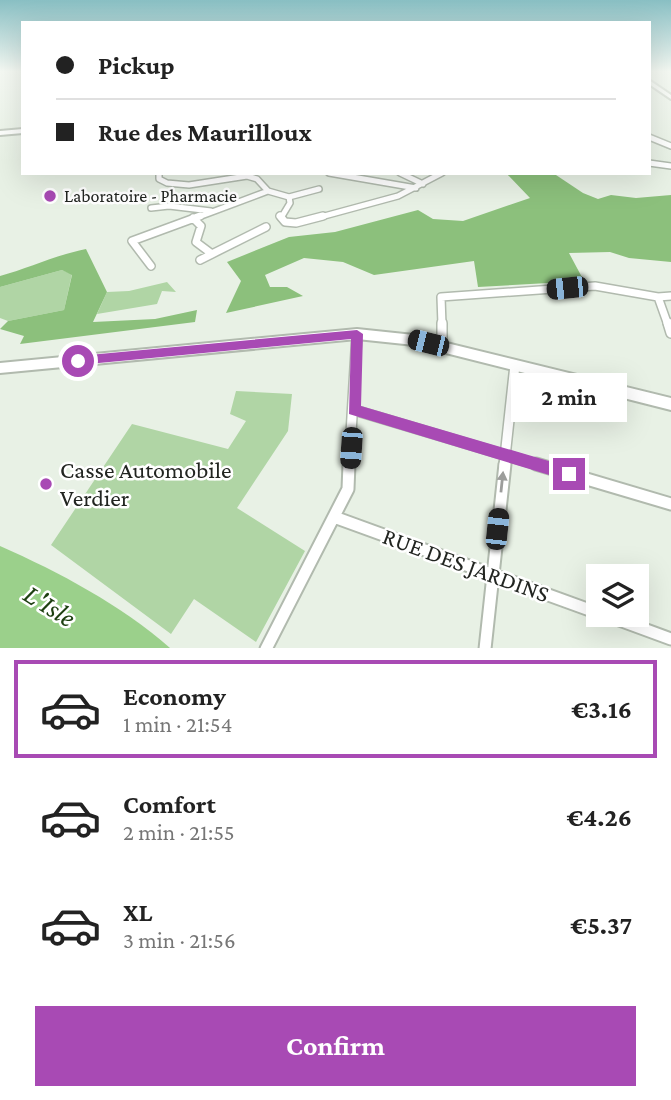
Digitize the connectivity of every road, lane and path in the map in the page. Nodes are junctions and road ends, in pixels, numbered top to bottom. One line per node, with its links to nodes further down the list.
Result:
1 (21, 131): 2 (main road)
2 (0, 133)
3 (651, 138): 4 (street)
4 (671, 146)
5 (651, 163): 6 (street)
6 (671, 166)
7 (159, 175): 8 (street)
8 (249, 175): 14 (street)
9 (343, 175): 12 (street)
10 (403, 175): 12 (street)
11 (439, 175): 12 (street)
12 (420, 186): 15 (street)
13 (319, 189): 15 (street)
14 (268, 191): 15 (street); 17 (street)
15 (289, 197)
16 (151, 208): 17 (street)
17 (213, 211): 18 (street)
18 (194, 218): 20 (street); 22 (street)
19 (266, 227): 20 (street)
20 (212, 254): 21 (street)
21 (200, 260)
22 (151, 266)
23 (657, 296): 24 (street); 25 (street); 27 (street)
24 (671, 296)
25 (671, 332)
26 (357, 334): 27 (main road); 29 (main road); 31 (street)
27 (442, 347): 28 (main road)
28 (515, 365): 30 (main road); 32 (street)
29 (0, 368)
30 (671, 404)
31 (354, 410): 32 (street); 34 (street)
32 (505, 455): 33 (street); 35 (street, one-way to 32)
33 (671, 504)
34 (334, 517): 35 (street, RUE DES JARDINS); 39 (street)
35 (493, 575): 36 (street, RUE DES JARDINS); 40 (street)
36 (586, 608)
37 (639, 627): 38 (street, RUE DES JARDINS)
38 (671, 639)
39 (268, 648)
40 (485, 648)

